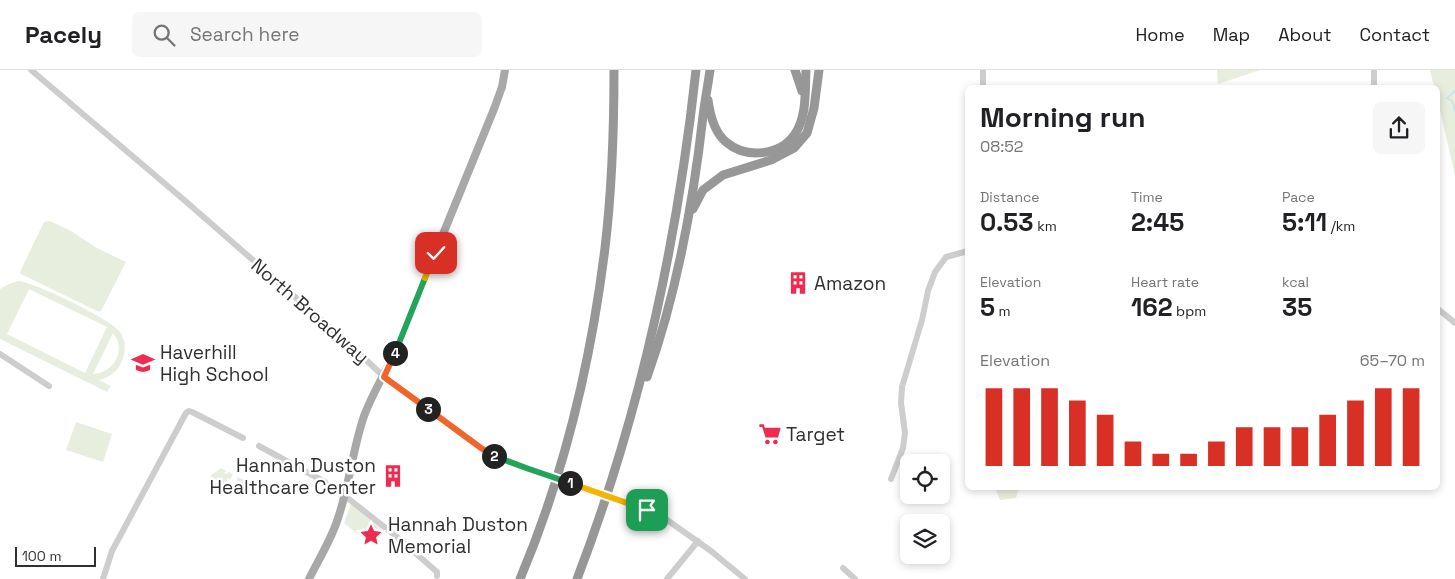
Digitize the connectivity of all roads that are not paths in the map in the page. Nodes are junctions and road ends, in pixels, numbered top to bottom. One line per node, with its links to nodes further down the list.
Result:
1 (31, 70): 22 (street, North Broadway)
2 (505, 70): 22 (main road)
3 (614, 70): 35 (highway)
4 (696, 70): 24 (highway)
5 (710, 70): 15 (highway)
6 (795, 70): 16 (highway)
7 (806, 70): 16 (highway)
8 (819, 70): 14 (highway)
9 (825, 70): 14 (highway)
10 (982, 70): 12 (street)
11 (1374, 70): 13 (street)
12 (983, 85)
13 (1374, 85)
14 (818, 86): 17 (highway)
15 (707, 92): 16 (highway); 17 (highway)
16 (804, 99)
17 (688, 218): 24 (highway)
18 (965, 252): 27 (street)
19 (1440, 311): 20 (street)
20 (1455, 323)
21 (0, 354): 23 (street)
22 (384, 377): 29 (main road); 30 (street, North Broadway, bridge)
23 (49, 386)
24 (632, 414): 36 (highway)
25 (243, 438): 33 (street)
26 (259, 446): 28 (street)
27 (891, 478)
28 (325, 482)
29 (345, 496): 32 (street); 34 (main road)
30 (698, 541): 37 (street); 38 (street, North Broadway)
31 (843, 568): 39 (street)
32 (437, 576)
33 (104, 579)
34 (309, 579)
35 (520, 579)
36 (577, 579)
37 (667, 579)
38 (745, 579)
39 (855, 579)

